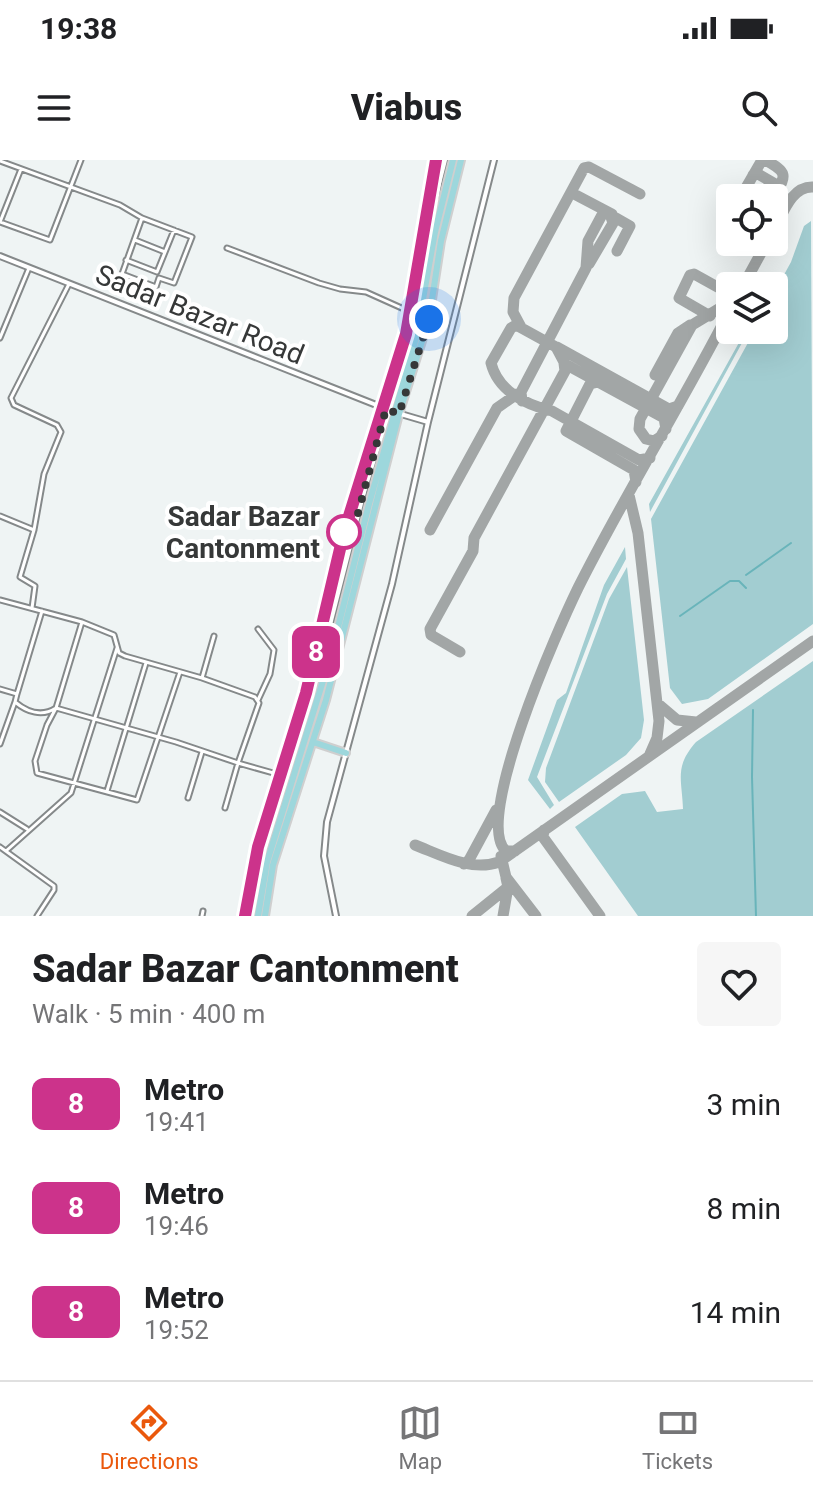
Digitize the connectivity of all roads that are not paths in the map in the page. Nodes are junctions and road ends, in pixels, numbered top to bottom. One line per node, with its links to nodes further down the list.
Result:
1 (81, 160): 8 (street)
2 (445, 160): 21 (street)
3 (453, 160): 24 (main road)
4 (461, 160): 24 (main road)
5 (494, 160): 25 (street)
6 (0, 161): 7 (street)
7 (21, 169): 8 (street); 10 (street)
8 (71, 188): 9 (street); 10 (street)
9 (142, 218): 11 (street); 12 (street)
10 (0, 222)
11 (174, 230): 14 (street); 19 (street)
12 (134, 240): 14 (street); 16 (street)
13 (227, 248): 21 (street)
14 (165, 252): 18 (street)
15 (0, 256): 17 (street, Sadar Bazar Road)
16 (126, 260): 18 (street); 19 (street)
17 (29, 268): 20 (street, Sadar Bazar Road); 22 (street)
18 (157, 272): 19 (street)
19 (159, 278)
20 (69, 284): 23 (street, Sadar Bazar Road); 27 (street)
21 (415, 314): 23 (street)
22 (0, 338)
23 (386, 409): 24 (street, Sadar Bazar Road); 51 (street)
24 (397, 413): 25 (street, Sadar Bazar Road); 46 (main road); 62 (main road)
25 (428, 422): 49 (street)
26 (0, 516): 27 (street)
27 (34, 530): 29 (street)
28 (0, 600): 29 (street)
29 (32, 608): 30 (street)
30 (42, 611): 31 (street); 39 (street)
31 (82, 622): 34 (street); 42 (street)
32 (258, 629): 40 (street)
33 (214, 636): 37 (street)
34 (117, 646): 35 (street); 43 (street)
35 (146, 663): 36 (street); 44 (street)
36 (180, 672): 37 (street); 45 (street)
37 (202, 678): 40 (street)
38 (0, 689): 39 (street)
39 (17, 694): 41 (street)
40 (258, 700): 50 (street)
41 (15, 702): 42 (street); 47 (street)
42 (56, 708): 43 (street); 52 (street)
43 (94, 718): 44 (street); 52 (street)
44 (128, 728): 45 (street); 53 (street)
45 (158, 737): 48 (street); 53 (street)
46 (313, 742): 49 (main road); 63 (main road)
47 (0, 744)
48 (203, 750): 50 (street); 54 (street)
49 (346, 753): 64 (street)
50 (238, 763): 51 (street); 55 (street)
51 (286, 777): 61 (street)
52 (75, 785): 53 (street); 57 (street)
53 (107, 791)
54 (188, 798)
55 (225, 808)
56 (0, 812): 57 (street)
57 (28, 830): 59 (street)
58 (0, 847): 59 (street)
59 (6, 851): 60 (street)
60 (37, 916)
61 (249, 916)
62 (258, 916)
63 (265, 916)
64 (336, 916)

